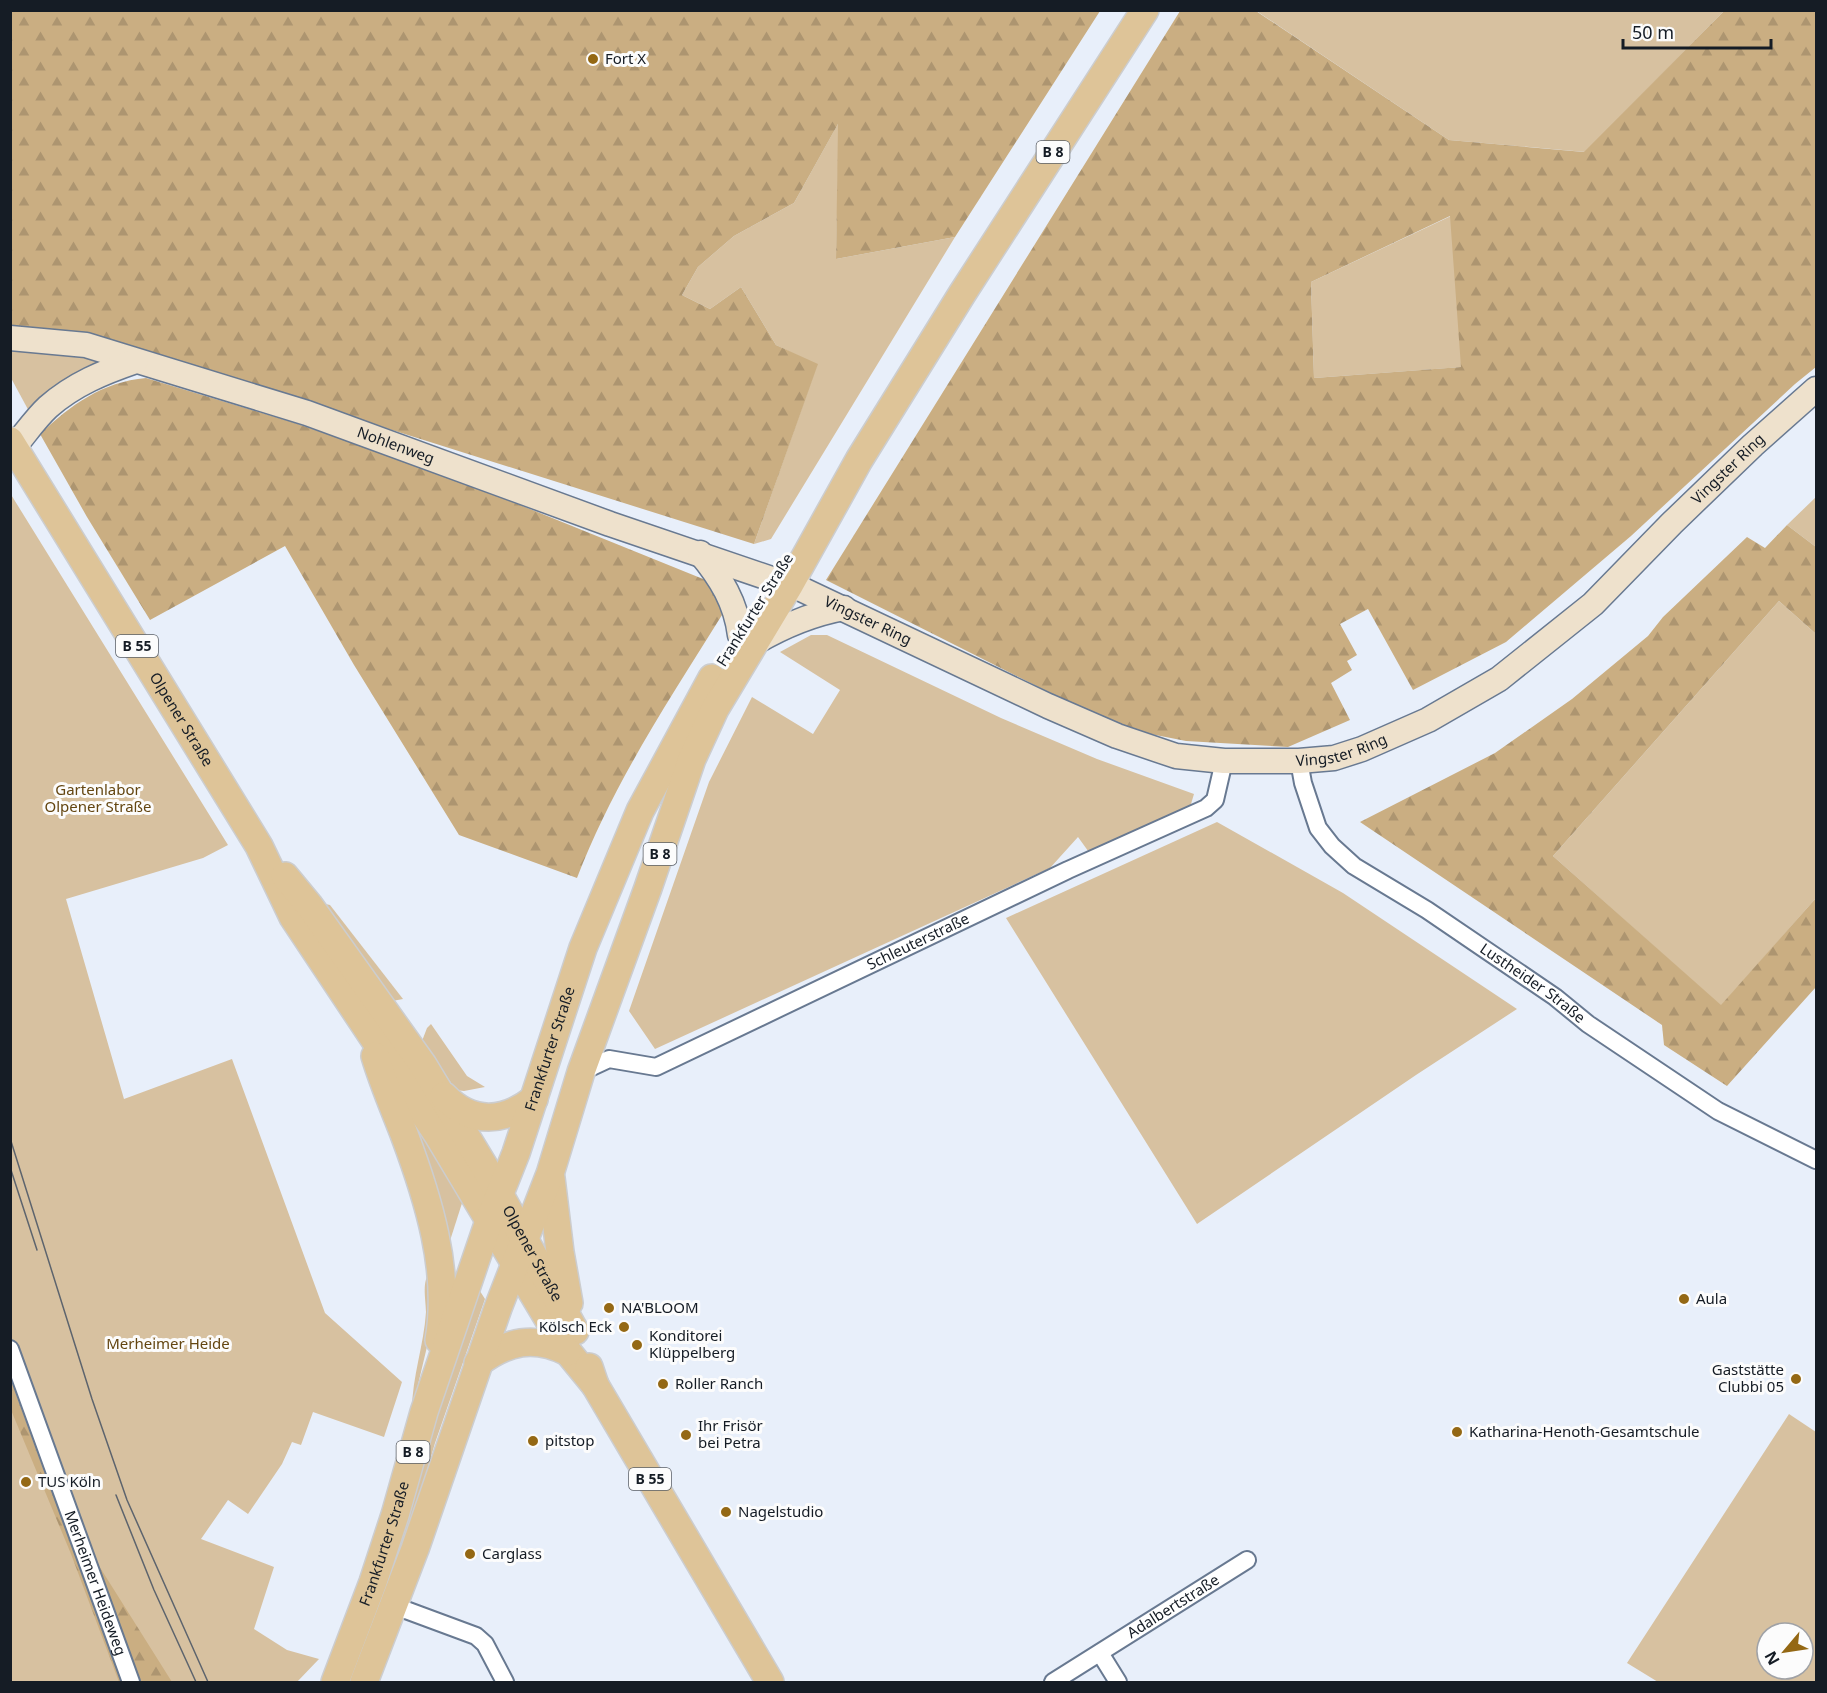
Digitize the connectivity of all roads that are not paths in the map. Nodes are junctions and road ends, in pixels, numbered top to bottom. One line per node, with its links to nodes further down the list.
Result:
1 (1145, 10): 7 (main road, Frankfurter Straße / B 8)
2 (10, 338): 3 (main road, Nohlenweg)
3 (136, 361): 5 (main road); 6 (main road, Nohlenweg)
4 (1816, 389): 11 (main road, Vingster Ring)
5 (12, 444): 12 (main road, Olpener Straße / B 55)
6 (700, 553): 7 (main road, Nohlenweg); 9 (main road)
7 (783, 582): 8 (main road, Vingster Ring); 9 (main road, Frankfurter Straße / B 8)
8 (844, 608): 9 (main road); 10 (main road, Vingster Ring)
9 (747, 639): 14 (main road, Frankfurter Straße / B 8); 16 (main road, Frankfurter Straße / B 8)
10 (1224, 761): 11 (main road, Vingster Ring); 14 (street, Schleuterstraße)
11 (1299, 761): 17 (street, Lustheider Straße)
12 (259, 846): 13 (main road, Olpener Straße / B 55); 15 (main road, Olpener Straße / B 55)
13 (368, 1028): 20 (main road, Olpener Straße / B 55); 25 (main road)
14 (581, 1072): 18 (main road, Frankfurter Straße / B 8)
15 (438, 1089): 16 (main road); 19 (main road, Olpener Straße / B 55)
16 (534, 1099): 19 (main road, Frankfurter Straße / B 8)
17 (1816, 1160)
18 (550, 1174): 21 (main road, Frankfurter Straße / B 8); 22 (main road)
19 (499, 1194): 20 (main road, Frankfurter Straße / B 8); 21 (main road, Olpener Straße / B 55)
20 (489, 1221): 21 (main road, B 55); 25 (main road, Frankfurter Straße / B 8)
21 (520, 1252): 22 (main road, Olpener Straße / B 55); 24 (main road, Frankfurter Straße / B 8)
22 (571, 1340): 24 (main road); 33 (main road, Olpener Straße / B 55)
23 (10, 1349): 29 (street, Merheimer Heideweg)
24 (478, 1363): 27 (main road, Frankfurter Straße / B 8)
25 (424, 1412): 30 (main road, Frankfurter Straße / B 8)
26 (1247, 1560): 28 (street, Adalbertstraße)
27 (395, 1605): 31 (main road, Frankfurter Straße / B 8); 32 (street)
28 (1100, 1653): 34 (street, Adalbertstraße); 35 (street)
29 (131, 1683)
30 (335, 1683)
31 (364, 1683)
32 (505, 1683)
33 (770, 1683)
34 (1053, 1683)
35 (1118, 1683)

